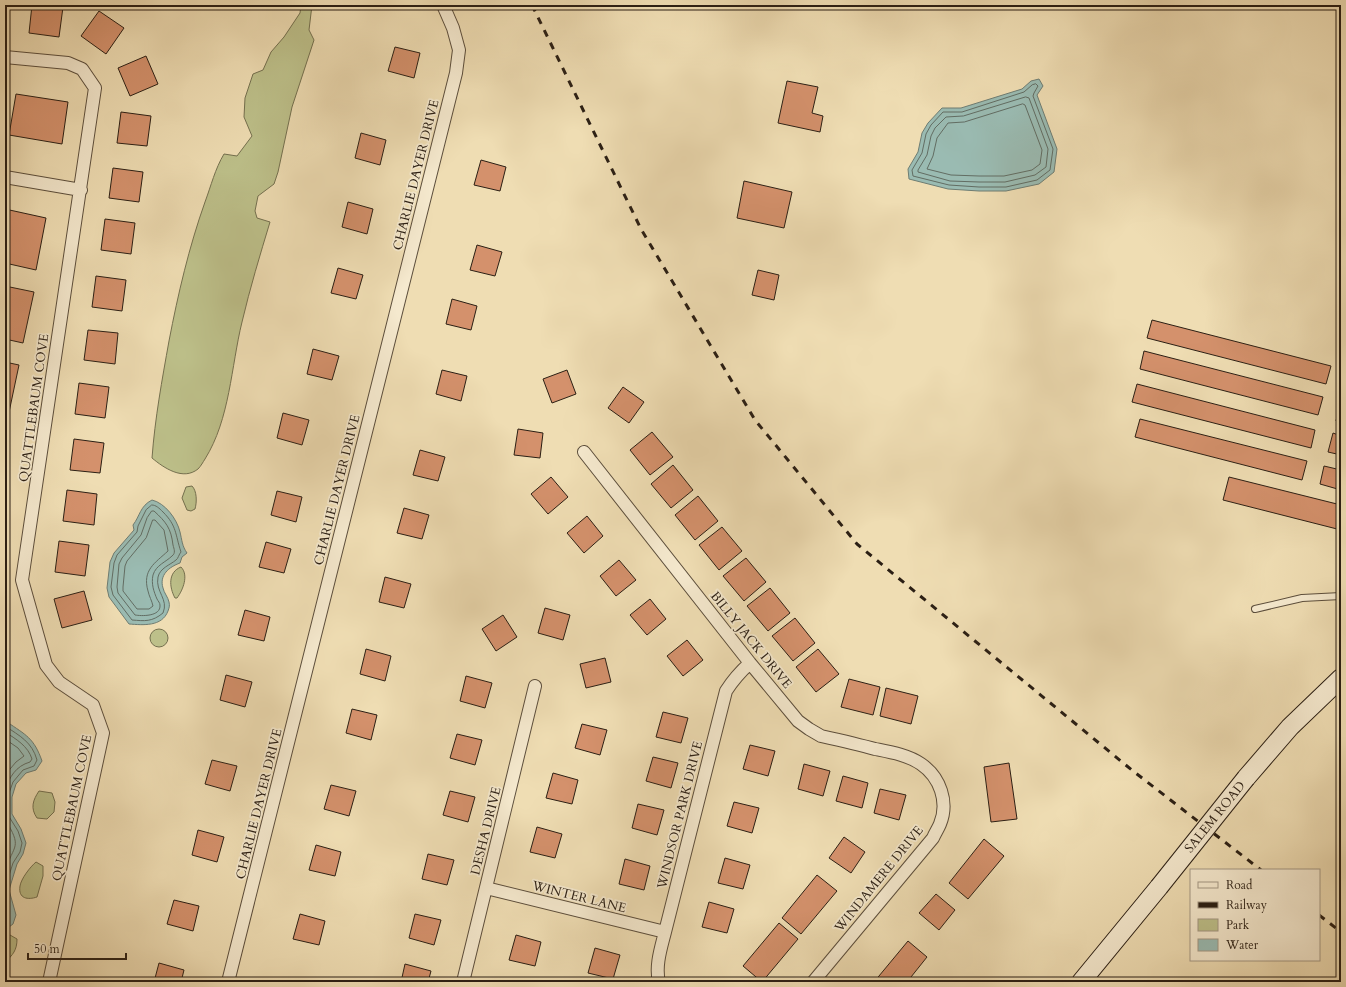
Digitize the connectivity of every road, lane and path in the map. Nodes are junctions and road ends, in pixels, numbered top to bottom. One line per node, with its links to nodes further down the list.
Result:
1 (443, 5): 15 (street, CHARLIE DAYER DRIVE)
2 (5, 57): 4 (street, QUATTLEBAUM COVE)
3 (5, 177): 4 (street)
4 (80, 190): 14 (street, QUATTLEBAUM COVE)
5 (584, 452): 8 (street, BILLY JACK DRIVE)
6 (1341, 596): 7 (lane)
7 (1255, 609)
8 (750, 663): 11 (street, BILLY JACK DRIVE); 13 (street, WINDSOR PARK DRIVE)
9 (1341, 678): 19 (main road, SALEM ROAD, bridge)
10 (535, 686): 12 (street, DESHA DRIVE)
11 (939, 784): 18 (street, WINDAMERE DRIVE)
12 (486, 888): 13 (street, WINTER LANE); 16 (street, DESHA DRIVE)
13 (665, 932): 17 (street, WINDSOR PARK DRIVE)
14 (49, 982)
15 (228, 982)
16 (463, 982)
17 (659, 982)
18 (813, 982)
19 (1081, 982)

